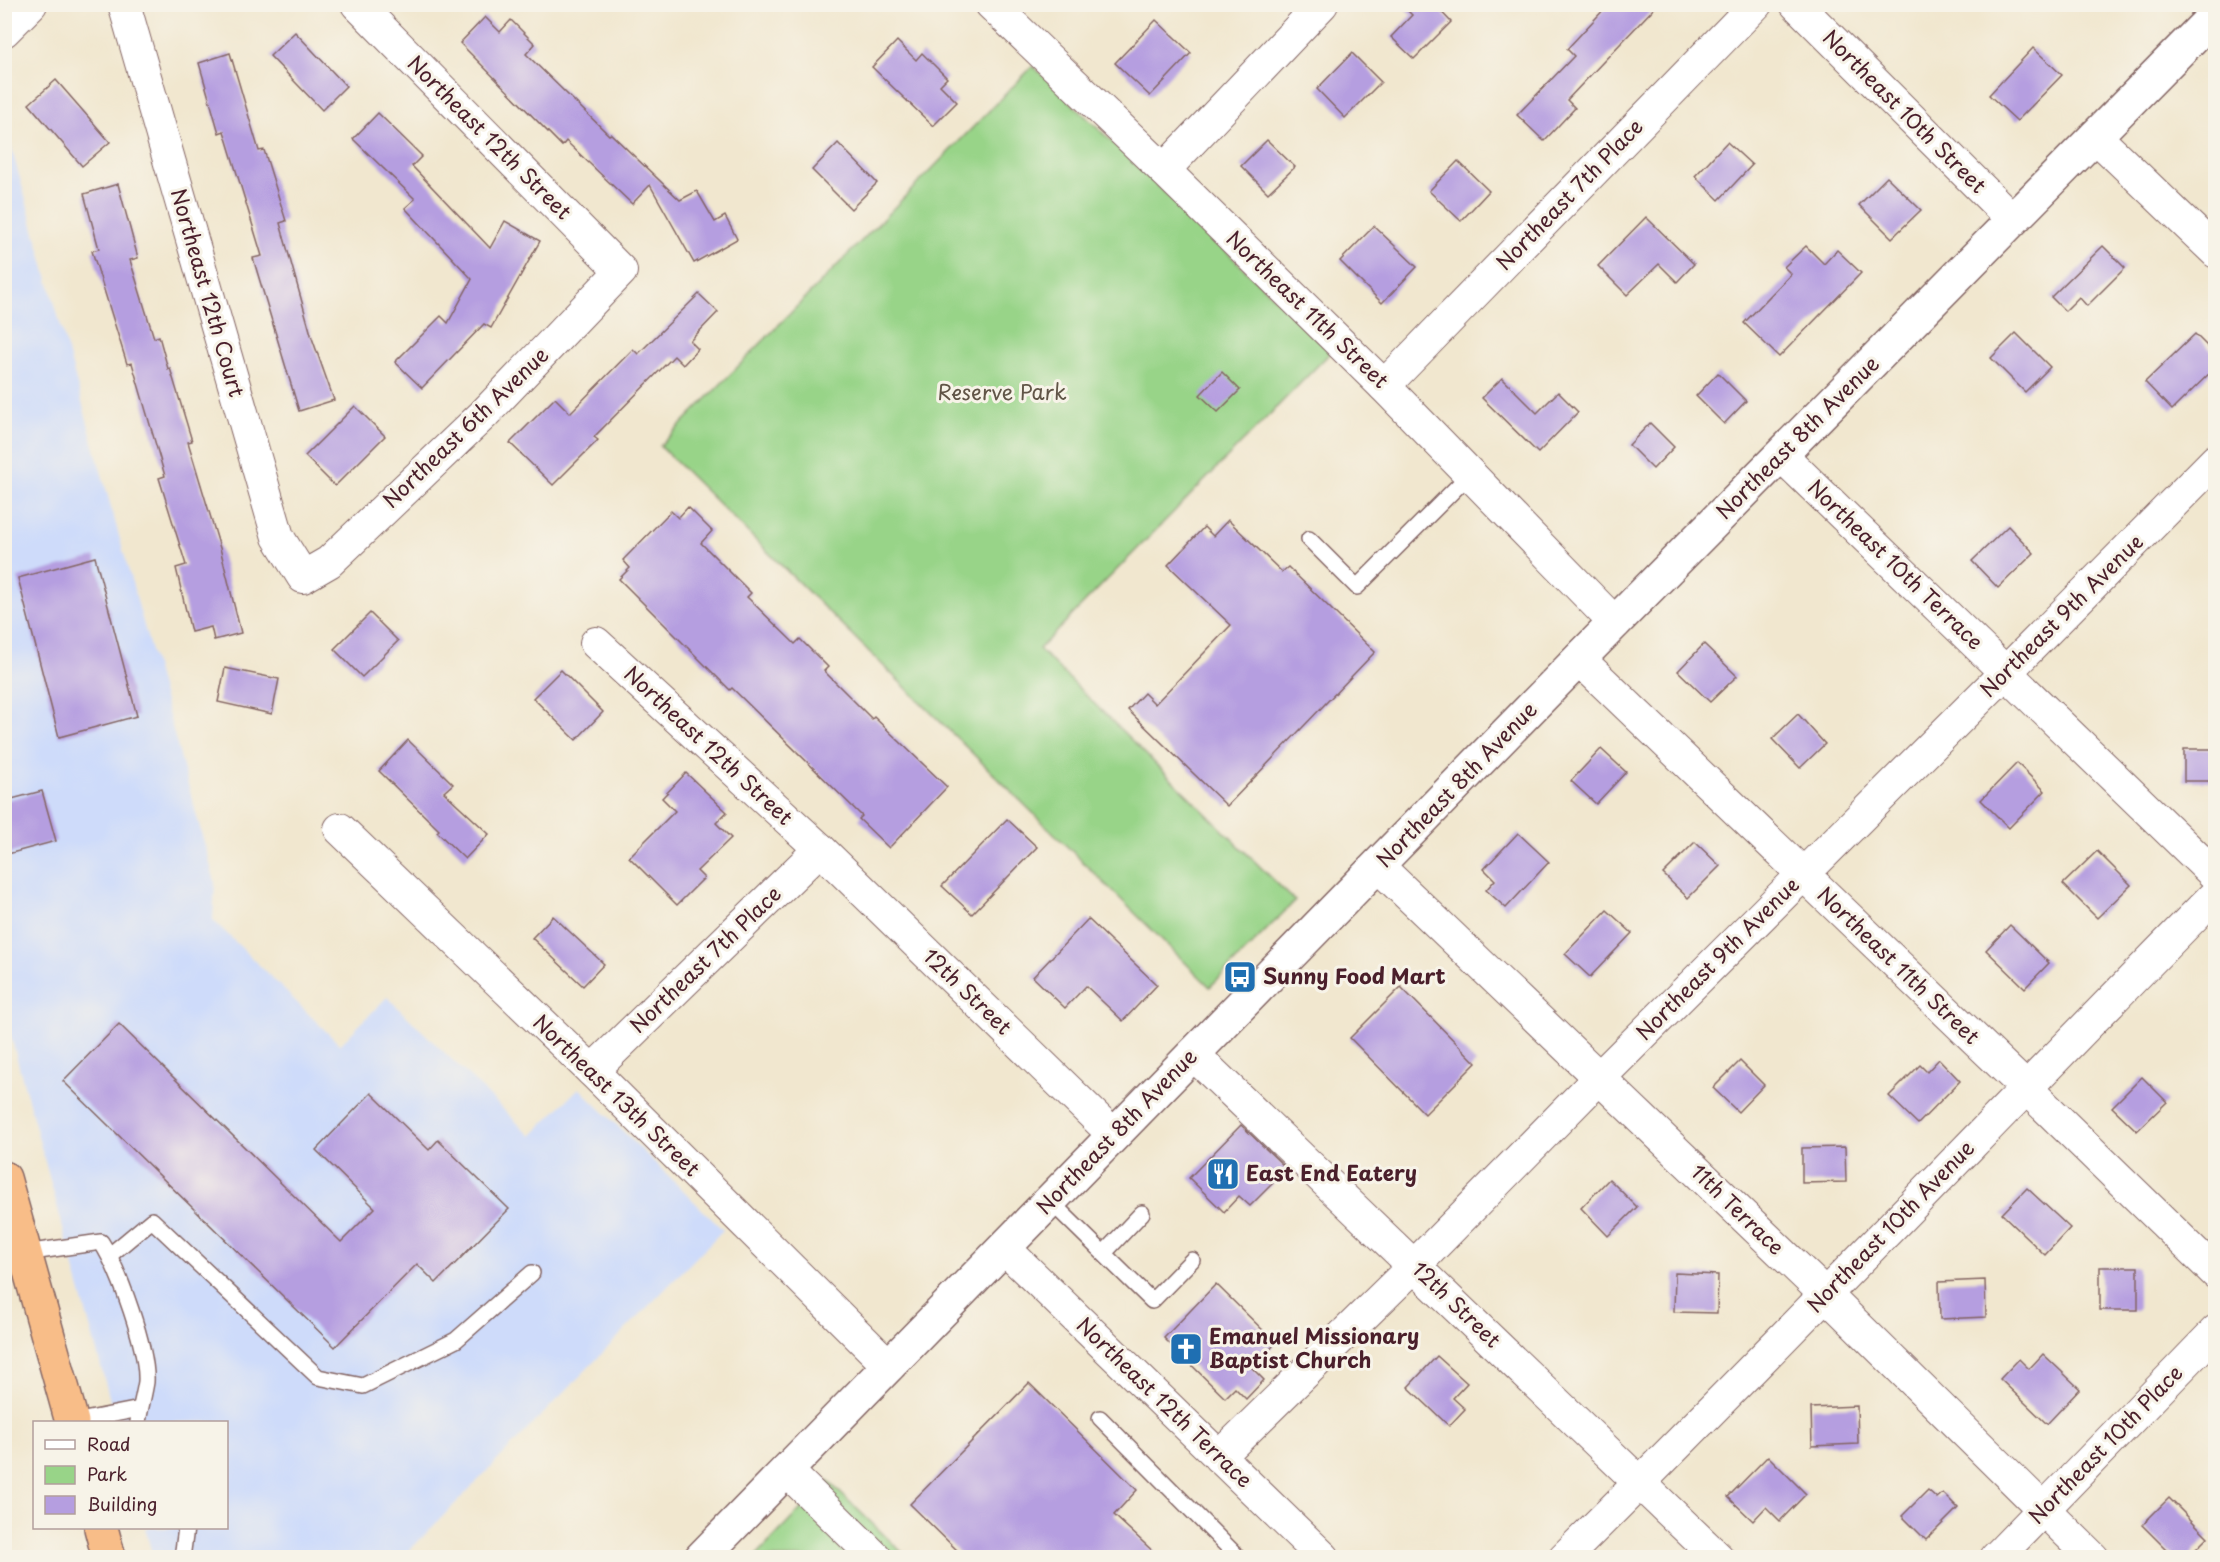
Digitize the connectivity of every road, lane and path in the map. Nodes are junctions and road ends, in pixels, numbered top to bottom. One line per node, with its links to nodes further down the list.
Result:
1 (31, 4): 9 (street)
2 (124, 4): 20 (street, Northeast 12th Court)
3 (357, 4): 14 (street, Northeast 12th Street)
4 (991, 4): 11 (street, Northeast 11th Street)
5 (1322, 4): 11 (street)
6 (1756, 4): 15 (street, Northeast 7th Place)
7 (1796, 4): 12 (street, Northeast 10th Street)
8 (2216, 14): 10 (street, Northeast 8th Avenue)
9 (4, 30)
10 (2095, 136): 12 (street, Northeast 8th Avenue); 13 (street)
11 (1164, 170): 15 (street, Northeast 11th Street)
12 (2013, 220): 16 (street, Northeast 8th Avenue)
13 (2216, 252)
14 (621, 271): 20 (street, Northeast 6th Avenue)
15 (1384, 386): 18 (street, Northeast 11th Street)
16 (1781, 455): 21 (street, Northeast 8th Avenue); 24 (street, Northeast 10th Terrace)
17 (2216, 460): 24 (street, Northeast 9th Avenue)
18 (1470, 474): 19 (lane); 21 (street, Northeast 11th Street)
19 (1309, 539)
20 (303, 577)
21 (1616, 623): 23 (street, Northeast 8th Avenue)
22 (596, 643): 26 (street, Northeast 12th Street)
23 (1580, 659): 27 (street, Northeast 8th Avenue); 28 (street, Northeast 11th Street)
24 (2006, 672): 28 (street, Northeast 9th Avenue); 29 (street, Northeast 10th Terrace)
25 (340, 829): 32 (street, Northeast 13th Street)
26 (820, 849): 32 (street, Northeast 7th Place); 35 (street, 12th Street)
27 (1378, 866): 31 (street, Northeast 8th Avenue); 33 (street, 11th Terrace)
28 (1803, 874): 33 (street, Northeast 9th Avenue); 34 (street, Northeast 11th Street)
29 (2216, 876)
30 (2216, 894): 34 (street, Northeast 10th Avenue)
31 (1193, 1054): 35 (street, Northeast 8th Avenue); 44 (street, 12th Street)
32 (592, 1071): 49 (street, Northeast 13th Street)
33 (1599, 1078): 44 (street, Northeast 9th Avenue); 47 (street, 11th Terrace)
34 (2025, 1087): 46 (street, Northeast 11th Street); 47 (street, Northeast 10th Avenue)
35 (1114, 1135): 37 (street, Northeast 8th Avenue)
36 (4, 1178): 40 (highway)
37 (1050, 1201): 39 (street, Northeast 8th Avenue); 41 (lane)
38 (1143, 1214): 41 (lane)
39 (1004, 1248): 49 (street, Northeast 8th Avenue); 54 (street, Northeast 12th Terrace)
40 (25, 1253): 42 (lane); 52 (highway)
41 (1104, 1253): 43 (lane)
42 (110, 1255): 45 (lane); 50 (lane)
43 (1192, 1260)
44 (1415, 1265): 54 (street, Northeast 9th Avenue); 56 (street, 12th Street)
45 (532, 1273)
46 (2216, 1273)
47 (1826, 1295): 56 (street, Northeast 10th Avenue); 57 (street, 11th Terrace)
48 (2216, 1331): 57 (street, Northeast 10th Place)
49 (888, 1366): 55 (street, Northeast 8th Avenue)
50 (139, 1416): 53 (lane)
51 (1100, 1418): 64 (lane)
52 (73, 1421)
53 (84, 1421)
54 (1219, 1457): 65 (street, Northeast 12th Terrace)
55 (787, 1471): 62 (street, Northeast 8th Avenue); 63 (street)
56 (1640, 1482): 66 (street, Northeast 10th Avenue); 67 (street, 12th Street)
57 (2044, 1509): 68 (street, Northeast 10th Place); 69 (street, 11th Terrace)
58 (102, 1529): 60 (highway)
59 (186, 1529): 61 (lane)
60 (109, 1557)
61 (182, 1557)
62 (701, 1557)
63 (876, 1557)
64 (1239, 1557)
65 (1324, 1557)
66 (1564, 1557)
67 (1718, 1557)
68 (1996, 1557)
69 (2093, 1557)

